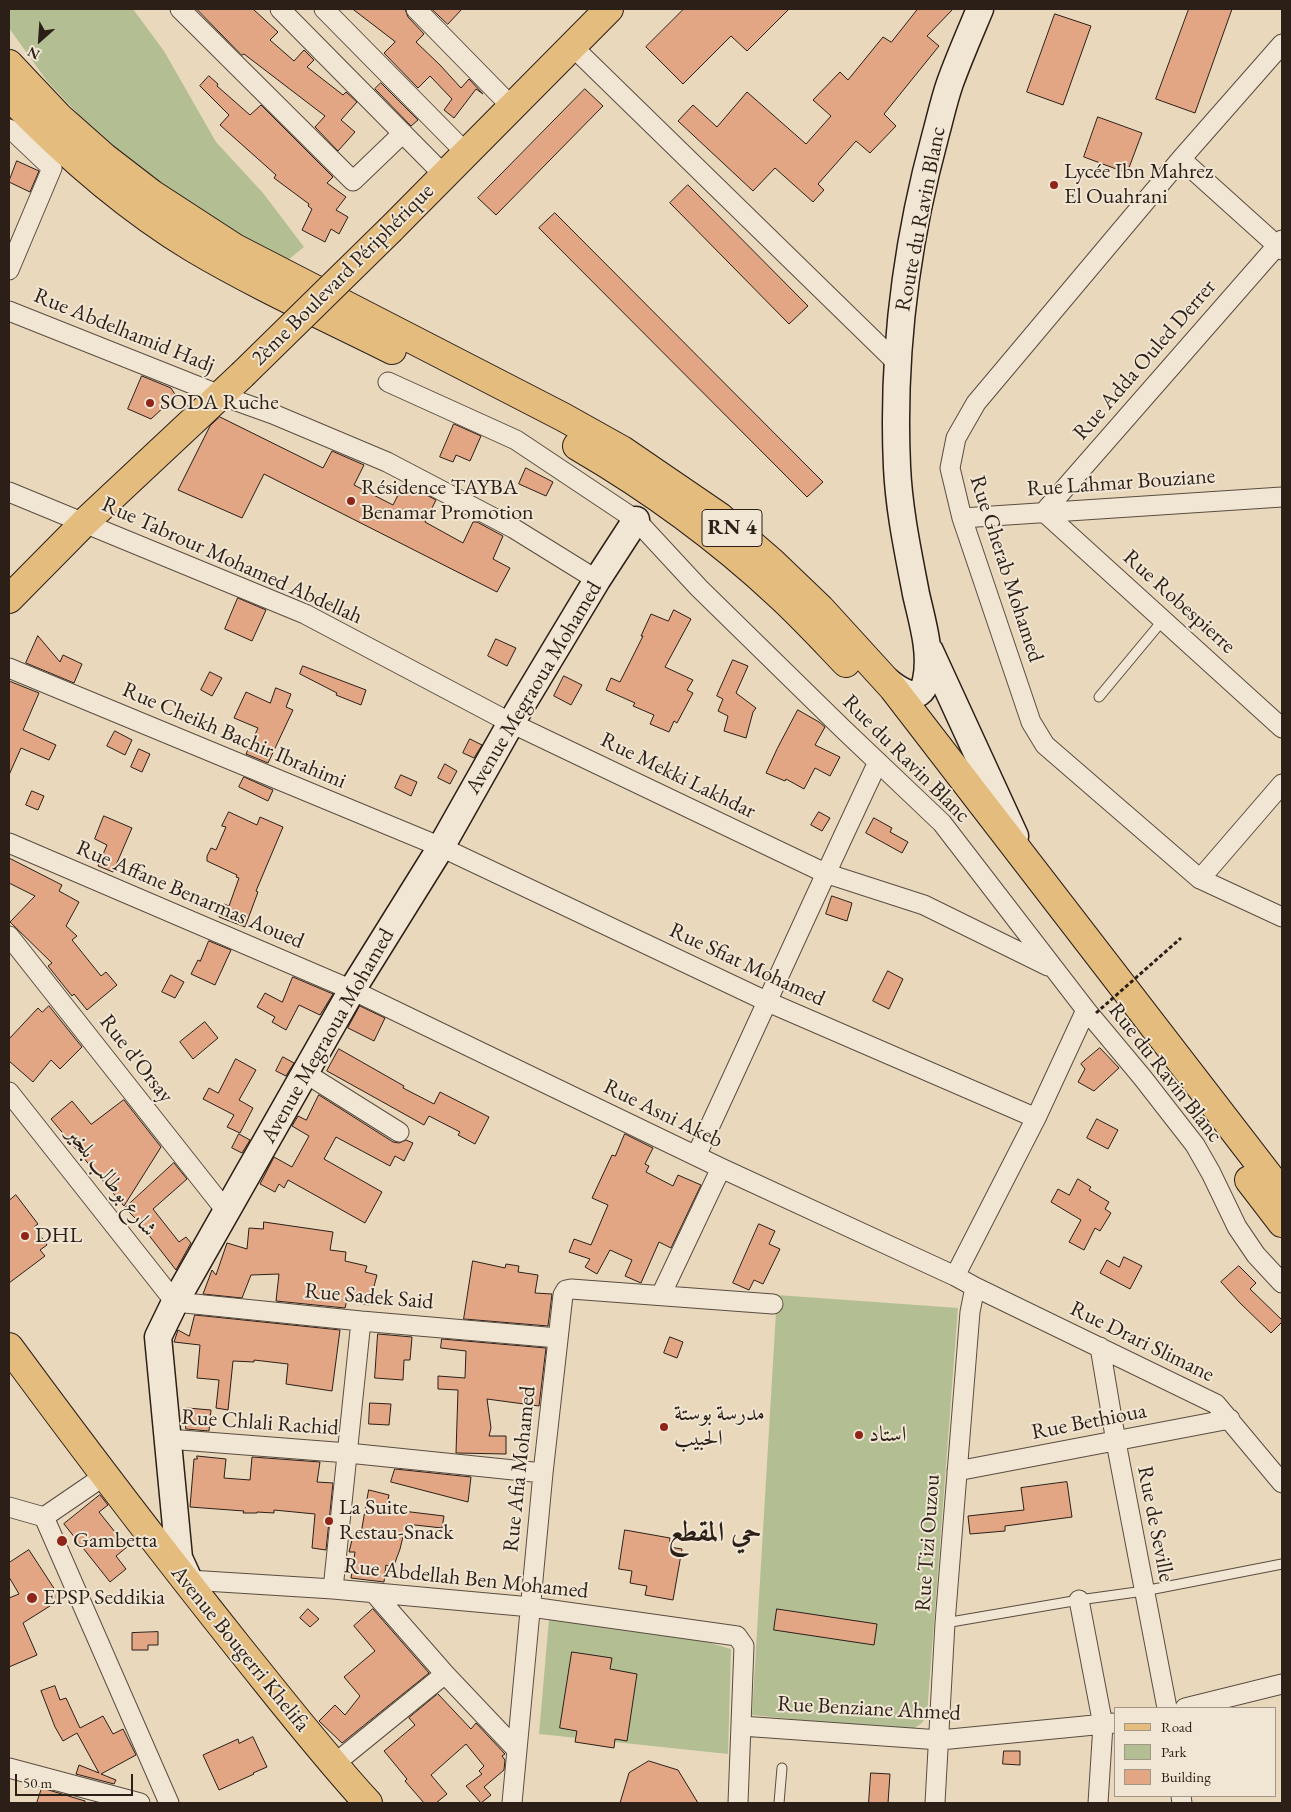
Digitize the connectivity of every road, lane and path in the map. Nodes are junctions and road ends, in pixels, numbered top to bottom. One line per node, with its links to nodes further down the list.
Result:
1 (180, 9): 13 (street)
2 (280, 9): 13 (street)
3 (324, 9): 14 (street)
4 (416, 9): 11 (street)
5 (609, 9): 8 (main road, 2ème Boulevard Périphérique)
6 (980, 9): 20 (street, Route du Ravin Blanc)
7 (1282, 44): 15 (street, Rue Gherab Mohamed)
8 (572, 46): 11 (main road, 2ème Boulevard Périphérique); 20 (street)
9 (9, 64): 34 (main road, RN 4)
10 (9, 96): 60 (main road, RN 4)
11 (512, 107): 14 (main road, 2ème Boulevard Périphérique)
12 (9, 130): 18 (street)
13 (403, 133): 16 (street)
14 (466, 153): 16 (main road, 2ème Boulevard Périphérique)
15 (1181, 159): 17 (street); 26 (street, Rue Gherab Mohamed)
16 (444, 175): 22 (main road, 2ème Boulevard Périphérique, bridge)
17 (1281, 245): 25 (street, Rue Adda Ouled Derrer)
18 (9, 270)
19 (9, 311): 22 (street, Rue Abdelhamid Hadj)
20 (897, 363): 32 (street, Route du Ravin Blanc)
21 (388, 382): 27 (street, Rue du Ravin Blanc)
22 (220, 395): 28 (main road, 2ème Boulevard Périphérique); 29 (street, Rue Abdelhamid Hadj)
23 (9, 492): 28 (street, Rue Tabrour Mohamed Abdellah)
24 (1282, 497): 25 (street, Rue Lahmar Bouziane)
25 (1044, 512): 26 (street, Rue Lahmar Bouziane); 31 (street, Rue Robespierre)
26 (962, 518): 44 (street, Rue Gherab Mohamed)
27 (636, 520): 29 (street, Avenue Megraoua Mohamed); 38 (street, Rue du Ravin Blanc)
28 (85, 522): 30 (main road, 2ème Boulevard Périphérique); 36 (street, Rue Tabrour Mohamed Abdellah)
29 (598, 580): 36 (street, Avenue Megraoua Mohamed)
30 (9, 599)
31 (1163, 620): 35 (lane); 37 (street, Rue Robespierre)
32 (926, 644): 34 (street); 42 (street)
33 (9, 668): 41 (street, Rue Cheikh Bachir Ibrahimi)
34 (883, 677): 42 (main road, RN 4)
35 (1099, 697)
36 (511, 723): 41 (street, Avenue Megraoua Mohamed); 43 (street, Rue Mekki Lakhdar)
37 (1282, 728)
38 (878, 762): 43 (street); 48 (street, Rue du Ravin Blanc)
39 (1282, 784): 44 (street)
40 (9, 844): 49 (street, Rue Affane Benarmas Aoued)
41 (441, 847): 49 (street, Avenue Megraoua Mohamed); 50 (street, Rue Sfiat Mohamed)
42 (1025, 858): 58 (main road, RN 4)
43 (825, 873): 48 (street, Rue Mekki Lakhdar); 50 (street)
44 (1200, 879): 45 (street, Rue Gherab Mohamed)
45 (1282, 916)
46 (9, 936): 59 (street, Rue d'Orsay)
47 (1181, 938): 51 (path, bridge)
48 (1054, 969): 51 (street, Rue du Ravin Blanc)
49 (352, 990): 52 (street, Avenue Megraoua Mohamed); 56 (street, Rue Asni Akeb)
50 (768, 1002): 54 (street, Rue Sfiat Mohamed); 56 (street)
51 (1091, 1012): 54 (street); 62 (street, Rue du Ravin Blanc)
52 (304, 1073): 55 (street); 59 (street, Avenue Megraoua Mohamed)
53 (9, 1092): 65 (street, شارع بوطالب بلخير)
54 (1036, 1118): 61 (street)
55 (399, 1132)
56 (696, 1156): 57 (street, Rue Asni Akeb)
57 (721, 1168): 61 (street, Rue Asni Akeb); 64 (street)
58 (1282, 1194)
59 (227, 1212): 65 (street, Avenue Megraoua Mohamed)
60 (1282, 1223)
61 (955, 1276): 63 (street, Rue Drari Slimane)
62 (1282, 1283)
63 (975, 1288): 70 (street, Rue Drari Slimane); 75 (street, Rue Tizi Ouzou)
64 (661, 1296): 66 (street); 68 (street, Rue Afia Mohamed)
65 (175, 1302): 67 (street, Rue Sadek Said); 72 (street, Avenue Megraoua Mohamed)
66 (773, 1304)
67 (361, 1321): 68 (street, Rue Sadek Said); 74 (street)
68 (558, 1338): 76 (street, Rue Afia Mohamed)
69 (9, 1347): 77 (main road, Avenue Bougerri Khelifa)
70 (1100, 1347): 71 (street, Rue Drari Slimane); 73 (street, Rue de Seville)
71 (1230, 1419): 73 (street, Rue Bethioua); 78 (street, Rue Drari Slimane)
72 (168, 1439): 74 (street, Rue Chlali Rachid); 82 (street, Avenue Megraoua Mohamed)
73 (1116, 1442): 75 (street, Rue Bethioua); 84 (street, Rue de Seville)
74 (348, 1453): 76 (street, Rue Chlali Rachid); 83 (street)
75 (957, 1471): 88 (street, Rue Tizi Ouzou)
76 (543, 1473): 87 (street, Rue Afia Mohamed)
77 (104, 1476): 80 (street); 82 (main road, Avenue Bougerri Khelifa)
78 (1282, 1483)
79 (9, 1507): 80 (street)
80 (44, 1517): 102 (street)
81 (1282, 1564): 84 (lane)
82 (191, 1585): 83 (street, Rue Abdellah Ben Mohamed); 97 (main road, Avenue Bougerri Khelifa)
83 (333, 1589): 85 (street, Rue Abdellah Ben Mohamed)
84 (1144, 1591): 86 (lane); 91 (street, Rue de Seville)
85 (374, 1593): 87 (street, Rue Abdellah Ben Mohamed); 89 (street)
86 (1080, 1600): 88 (lane); 93 (street)
87 (531, 1607): 94 (street, Rue Abdellah Ben Mohamed); 96 (street, Rue Afia Mohamed)
88 (946, 1623): 95 (street, Rue Tizi Ouzou)
89 (445, 1674): 96 (street); 97 (street)
90 (1282, 1684): 92 (street)
91 (1168, 1707)
92 (1189, 1707)
93 (1109, 1724): 95 (street, Rue Benziane Ahmed); 108 (street)
94 (741, 1726): 95 (street, Rue Benziane Ahmed); 105 (street)
95 (940, 1740): 107 (street, Rue Tizi Ouzou)
96 (517, 1750): 104 (street, Rue Afia Mohamed)
97 (333, 1765): 103 (main road, Avenue Bougerri Khelifa)
98 (9, 1768): 100 (street)
99 (782, 1768): 106 (lane)
100 (100, 1798): 101 (street)
101 (140, 1803)
102 (169, 1803)
103 (368, 1803)
104 (512, 1803)
105 (738, 1803)
106 (779, 1803)
107 (936, 1803)
108 (1098, 1803)

